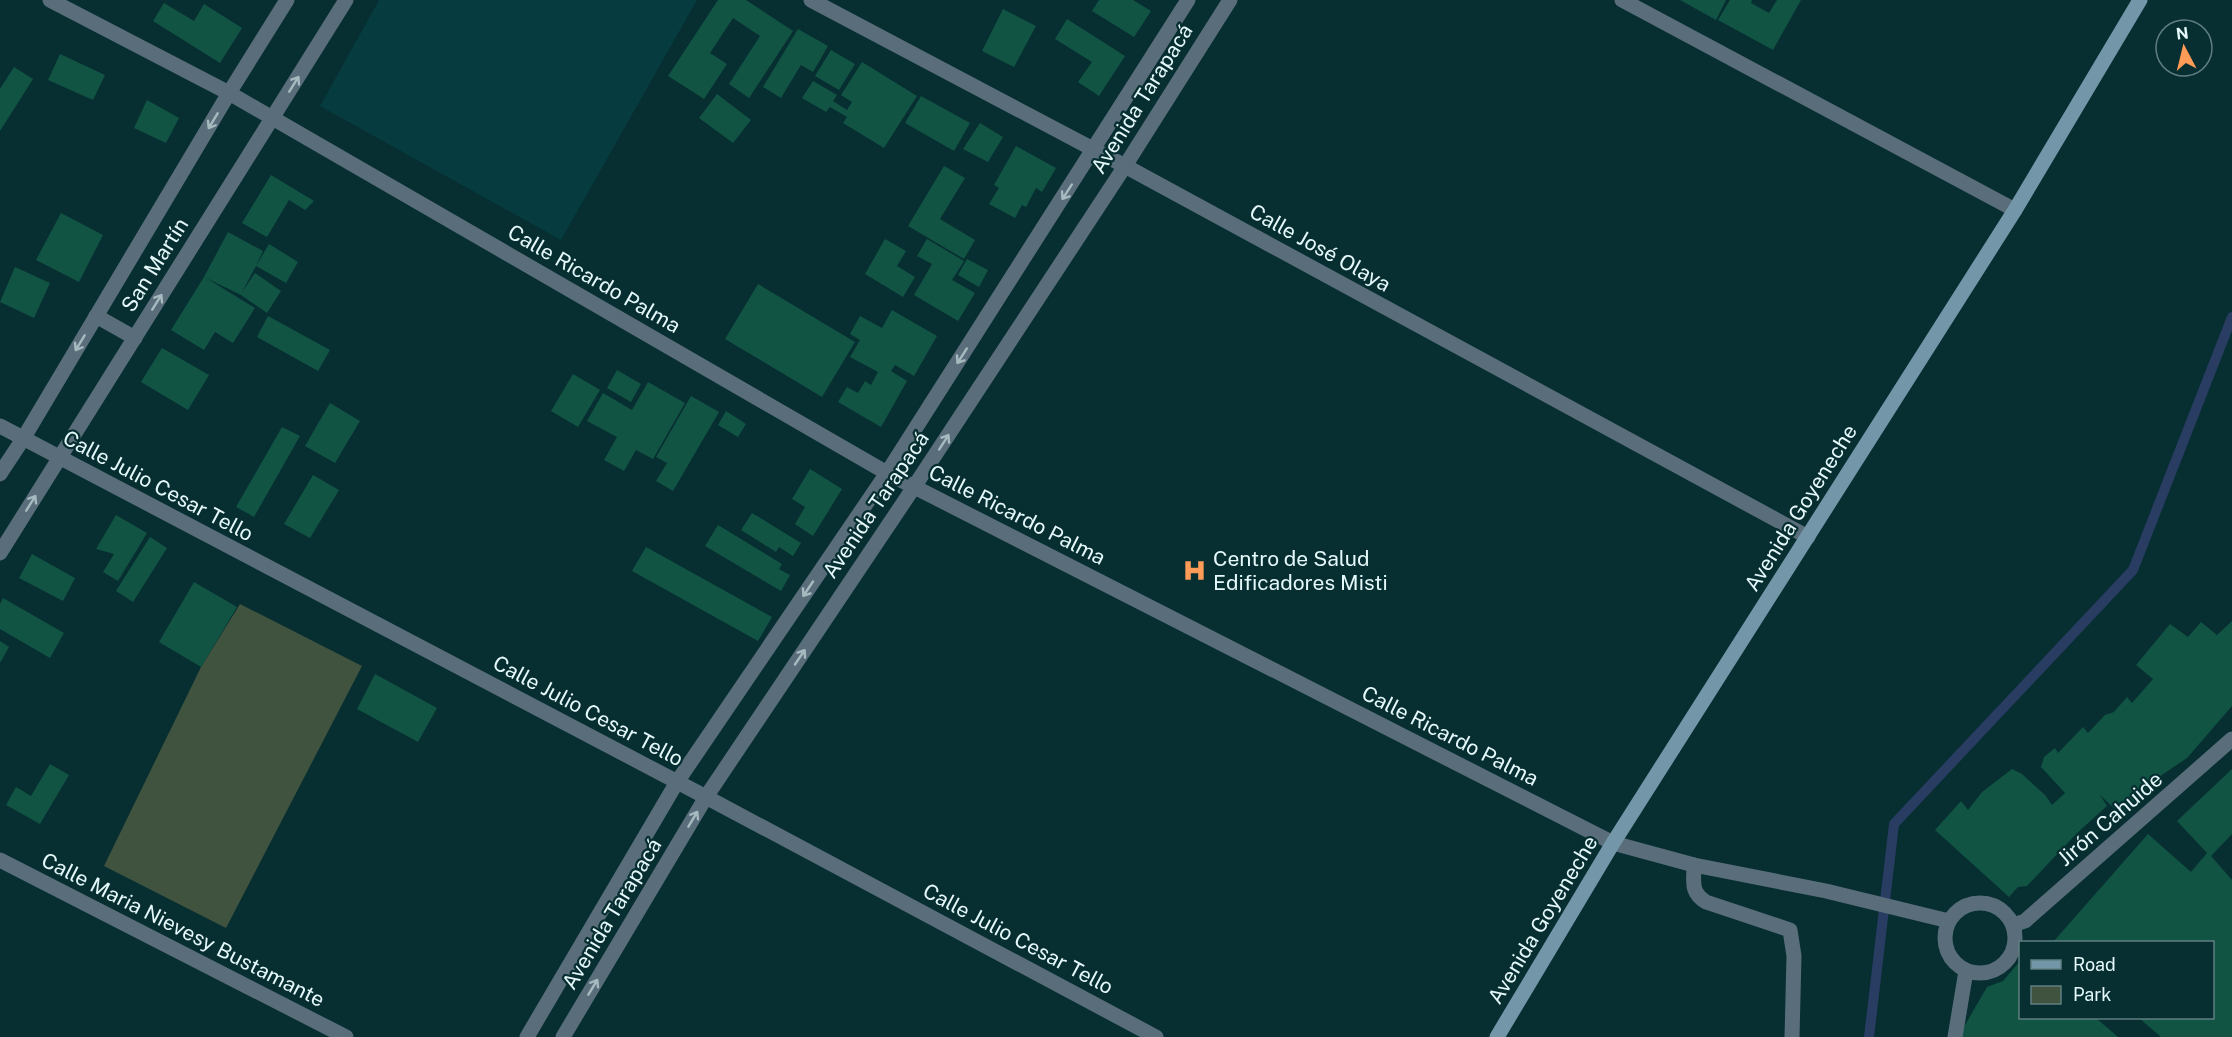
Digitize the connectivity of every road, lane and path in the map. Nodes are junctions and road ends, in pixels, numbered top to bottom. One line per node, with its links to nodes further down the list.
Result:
1 (50, 0): 9 (street, Calle Ricardo Palma)
2 (287, 0): 9 (street, San Martín)
3 (346, 0): 10 (street, San Martín, one-way to 3)
4 (811, 0): 11 (street, Calle José Olaya)
5 (1188, 0): 11 (street, Avenida Tarapacá)
6 (1230, 0): 12 (street, Avenida Tarapacá)
7 (1622, 0): 13 (street)
8 (2140, 0): 13 (main road, Avenida Goyeneche)
9 (229, 93): 10 (street, Calle Ricardo Palma); 14 (street, San Martín, one-way to 14)
10 (272, 119): 15 (street, San Martín, one-way to 10); 19 (street, Calle Ricardo Palma)
11 (1095, 149): 12 (street, Calle José Olaya); 19 (street, Avenida Tarapacá, one-way to 19)
12 (1125, 166): 21 (street, Avenida Tarapacá, one-way to 12); 22 (street, Calle José Olaya)
13 (2015, 210): 22 (main road, Avenida Goyeneche)
14 (96, 316): 15 (street); 17 (street, San Martín, one-way to 17)
15 (135, 338): 18 (street, San Martín)
16 (0, 426): 17 (street, Calle Julio Cesar Tello)
17 (23, 439): 18 (street, Calle Julio Cesar Tello); 20 (street, San Martín)
18 (60, 458): 23 (street, San Martín, one-way to 18); 25 (street, Calle Julio Cesar Tello)
19 (887, 473): 21 (street, Calle Ricardo Palma); 25 (street, Avenida Tarapacá, one-way to 25)
20 (0, 474)
21 (915, 487): 26 (street, Avenida Tarapacá, one-way to 21); 27 (street, Calle Ricardo Palma)
22 (1808, 537): 27 (main road, Avenida Goyeneche)
23 (0, 553)
24 (2232, 739): 31 (street, Jirón Cahuide)
25 (677, 782): 26 (street, Calle Julio Cesar Tello); 34 (street, Avenida Tarapacá)
26 (706, 797): 35 (street, Avenida Tarapacá, one-way to 26); 36 (street, Calle Julio Cesar Tello)
27 (1613, 843): 29 (street, Calle Ricardo Palma); 37 (main road, Avenida Goyeneche)
28 (0, 860): 33 (street, Calle Maria Nievesy Bustamante)
29 (1694, 865): 30 (street, Calle Ricardo Palma); 38 (street)
30 (1949, 921): 31 (street); 32 (street)
31 (2013, 925): 32 (street)
32 (1966, 971): 39 (street)
33 (346, 1037)
34 (527, 1037)
35 (563, 1037)
36 (1156, 1037)
37 (1497, 1037)
38 (1792, 1037)
39 (1954, 1037)

